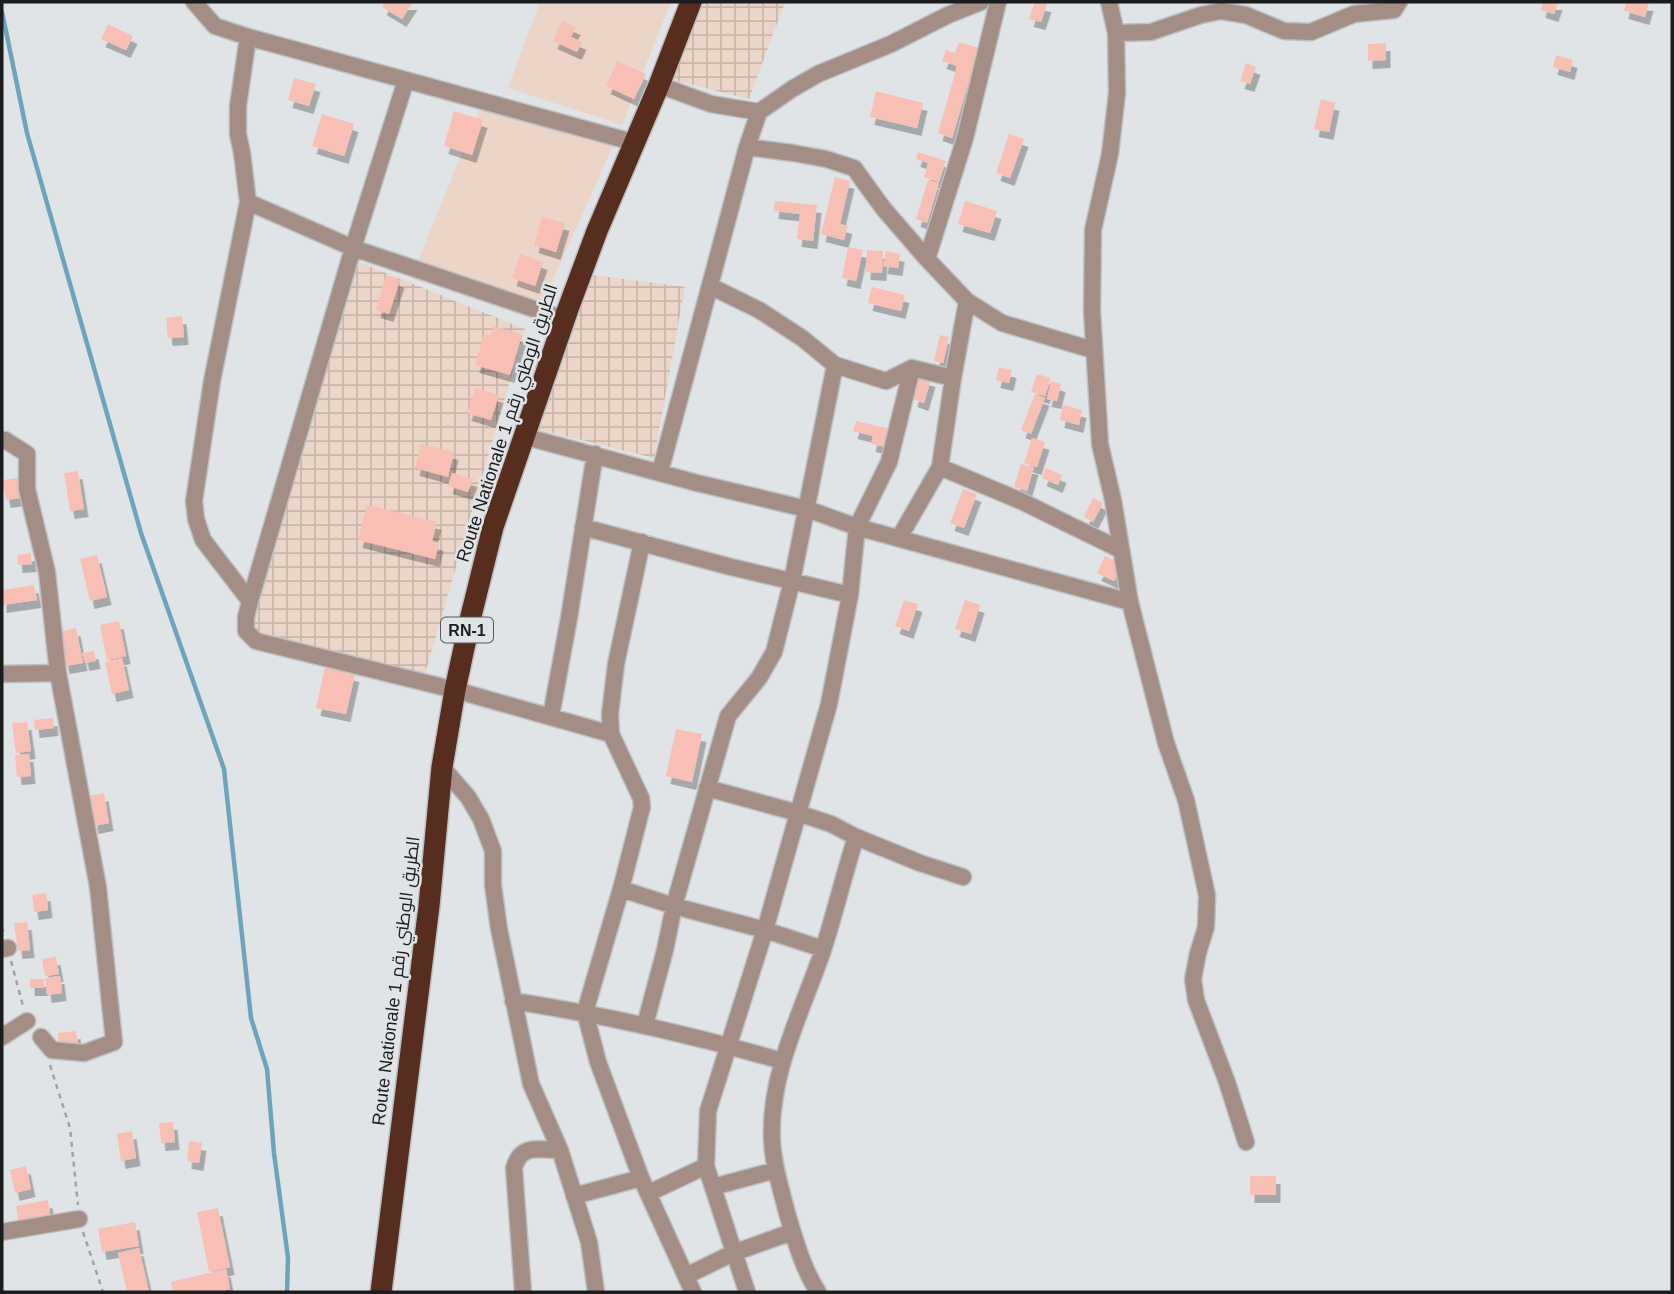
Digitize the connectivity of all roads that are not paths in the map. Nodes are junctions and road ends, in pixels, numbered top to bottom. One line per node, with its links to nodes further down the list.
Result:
1 (194, 2): 8 (street)
2 (691, 2): 10 (highway, Route Nationale الطريق الوطني رقم 1 / RN-1)
3 (981, 2): 11 (street)
4 (998, 2): 16 (street)
5 (1110, 2): 7 (street)
6 (1399, 2): 7 (street)
7 (1116, 33): 20 (street)
8 (248, 37): 9 (street); 14 (street)
9 (406, 80): 12 (street); 15 (street)
10 (659, 85): 11 (street); 12 (highway, Route Nationale الطريق الوطني رقم 1 / RN-1)
11 (759, 112): 13 (street)
12 (636, 142): 19 (highway, Route Nationale الطريق الوطني رقم 1 / RN-1)
13 (747, 148): 16 (street); 17 (street)
14 (248, 202): 15 (street); 37 (street)
15 (353, 247): 19 (street); 37 (street)
16 (927, 259): 18 (street)
17 (710, 286): 21 (street); 28 (street)
18 (967, 301): 20 (street); 23 (street)
19 (564, 319): 24 (highway, Route Nationale الطريق الوطني رقم 1 / RN-1)
20 (1093, 350): 34 (street)
21 (835, 365): 22 (street); 29 (street)
22 (912, 368): 23 (street); 31 (street)
23 (953, 377): 27 (street)
24 (523, 436): 26 (street); 41 (highway, Route Nationale الطريق الوطني رقم 1 / RN-1)
25 (2, 440): 39 (street)
26 (595, 454): 28 (street); 30 (street)
27 (940, 467): 32 (street); 34 (street)
28 (660, 472): 29 (street)
29 (807, 509): 31 (street); 35 (street)
30 (583, 527): 33 (street); 42 (street)
31 (857, 527): 32 (street); 36 (street)
32 (899, 538): 38 (street)
33 (642, 542): 35 (street); 43 (street)
34 (1121, 550): 38 (street)
35 (792, 581): 36 (street); 45 (street)
36 (850, 595): 46 (street)
37 (250, 601): 41 (street)
38 (1130, 601): 61 (street)
39 (58, 673): 40 (street); 58 (street)
40 (2, 674)
41 (455, 690): 42 (street); 44 (highway, Route Nationale الطريق الوطني رقم 1 / RN-1)
42 (551, 716): 43 (street)
43 (611, 734): 49 (street)
44 (442, 767): 53 (street); 74 (highway, Route Nationale الطريق الوطني رقم 1 / RN-1)
45 (708, 788): 46 (street); 50 (street)
46 (798, 813): 47 (street); 51 (street)
47 (856, 837): 48 (street); 52 (street)
48 (963, 877)
49 (621, 889): 50 (street); 54 (street)
50 (674, 906): 51 (street); 56 (street)
51 (765, 930): 52 (street); 59 (street)
52 (823, 949): 60 (street)
53 (513, 1001): 54 (street); 62 (street)
54 (585, 1012): 56 (street); 65 (street)
55 (27, 1021): 57 (street)
56 (645, 1024): 59 (street)
57 (2, 1037)
58 (41, 1037)
59 (729, 1045): 60 (street); 63 (street)
60 (782, 1061): 64 (street)
61 (1246, 1142)
62 (559, 1150): 68 (street); 75 (street)
63 (706, 1166): 66 (street); 67 (street)
64 (776, 1170): 66 (street); 70 (street)
65 (641, 1178): 67 (street); 68 (street)
66 (713, 1187): 72 (street)
67 (649, 1193): 73 (street)
68 (575, 1196): 76 (street)
69 (79, 1219): 71 (street)
70 (792, 1231): 72 (street); 79 (street)
71 (2, 1232)
72 (733, 1253): 73 (street); 78 (street)
73 (686, 1276): 77 (street)
74 (380, 1292)
75 (523, 1292)
76 (596, 1292)
77 (694, 1292)
78 (747, 1292)
79 (818, 1292)

